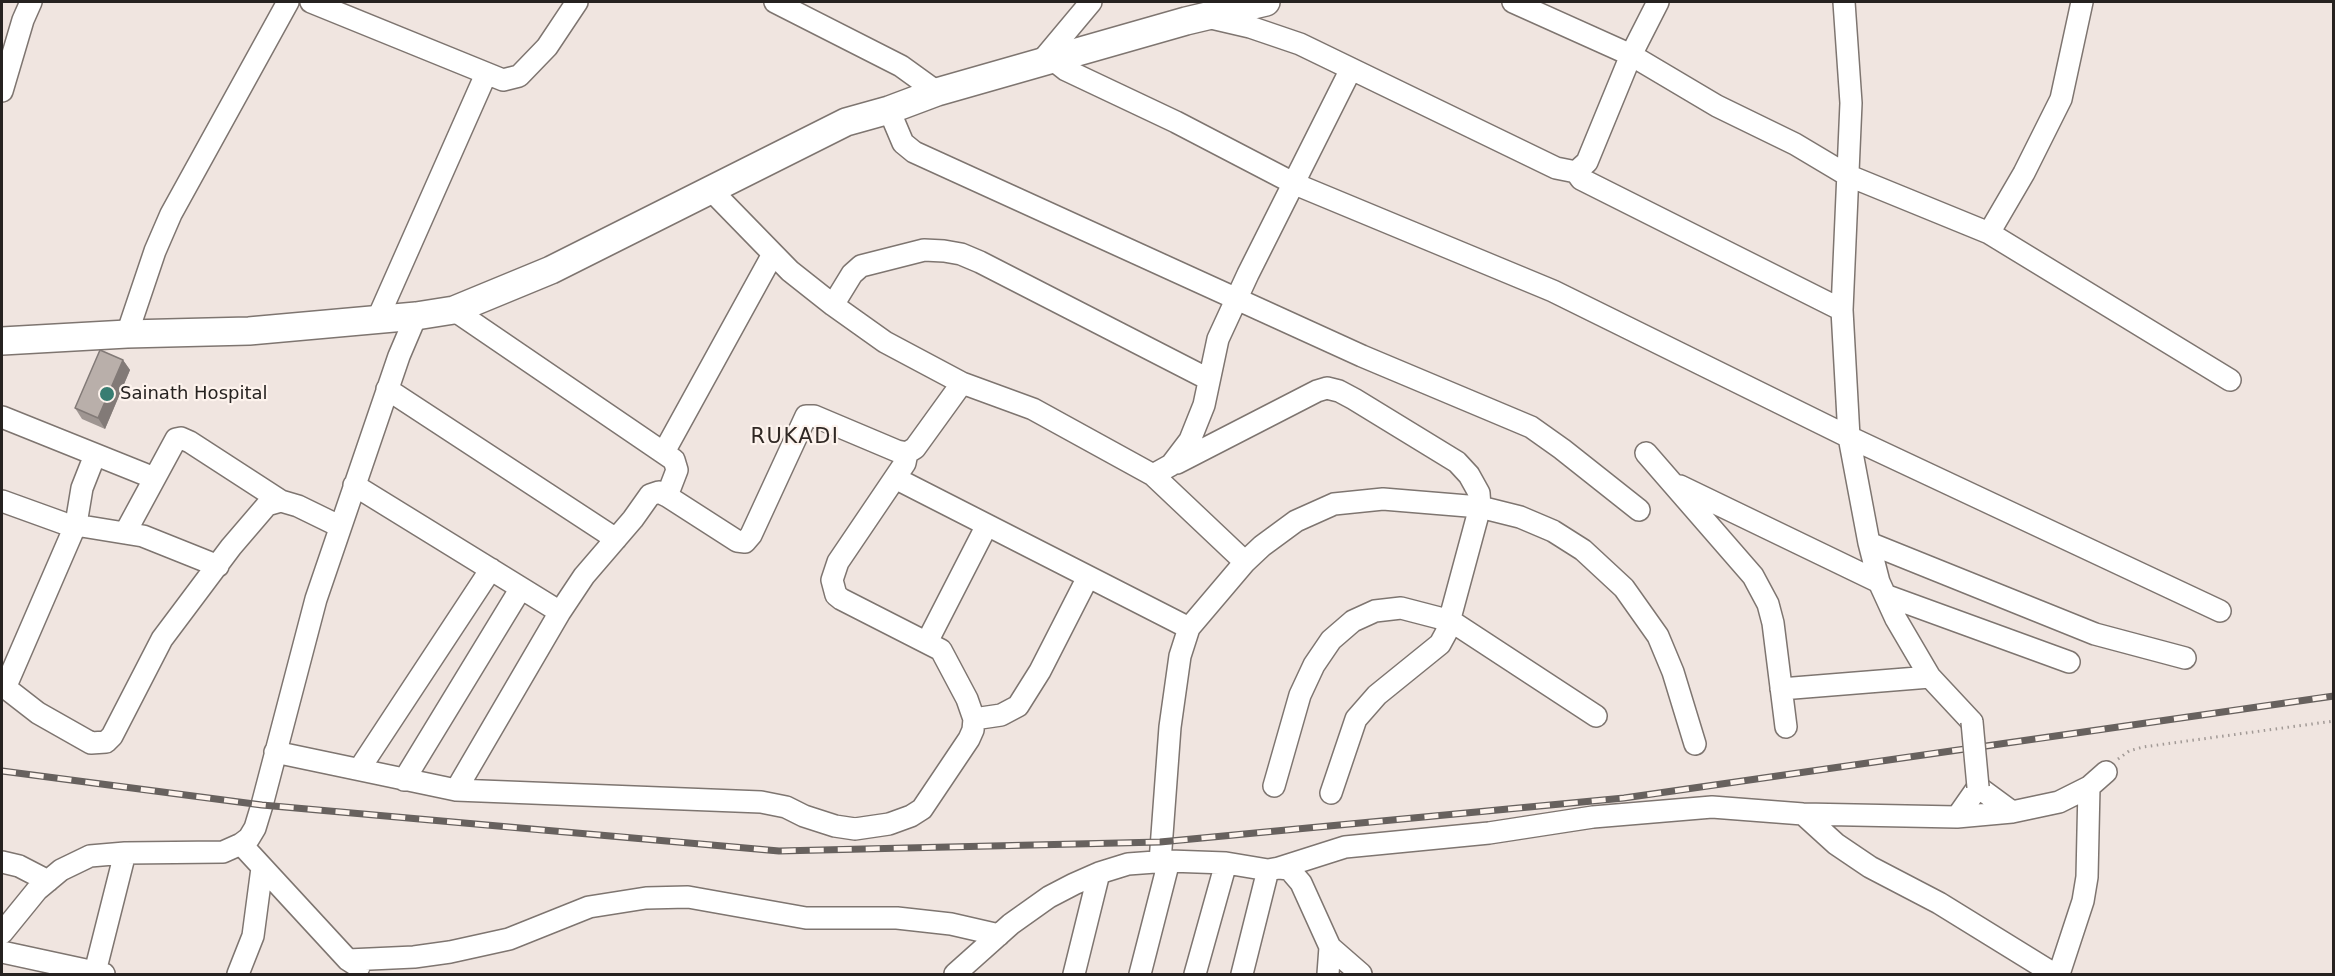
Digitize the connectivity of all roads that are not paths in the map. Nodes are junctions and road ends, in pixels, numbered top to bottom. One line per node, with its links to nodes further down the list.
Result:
1 (32, 2): 17 (street)
2 (288, 2): 32 (street)
3 (311, 2): 16 (street)
4 (577, 2): 16 (street)
5 (1091, 2): 14 (street)
6 (1266, 2): 12 (street)
7 (1514, 2): 13 (street)
8 (1658, 2): 13 (street)
9 (1844, 2): 21 (street)
10 (2082, 2): 24 (street)
11 (789, 3): 18 (street)
12 (1199, 13): 14 (street); 15 (street)
13 (1631, 55): 20 (street); 21 (street)
14 (1046, 61): 18 (street); 22 (street)
15 (1351, 69): 20 (street); 22 (street)
16 (486, 74): 31 (street)
17 (2, 91)
18 (936, 92): 19 (street)
19 (890, 111): 23 (street); 26 (street)
20 (1576, 172): 29 (street)
21 (1847, 175): 24 (street); 29 (street)
22 (1295, 184): 26 (street); 39 (street)
23 (711, 190): 25 (street); 28 (street)
24 (1989, 233): 35 (street)
25 (773, 254): 27 (street); 40 (street)
26 (1236, 298): 34 (street); 53 (street)
27 (833, 305): 34 (street); 36 (street)
28 (454, 310): 30 (street); 40 (street)
29 (1842, 310): 39 (street)
30 (416, 316): 31 (street); 37 (street)
31 (377, 320): 32 (street)
32 (127, 334): 33 (street)
33 (2, 341)
34 (1208, 379): 44 (street)
35 (2230, 380)
36 (962, 383): 41 (street); 44 (street)
37 (387, 389): 48 (street); 58 (street)
38 (2, 417): 43 (street)
39 (1849, 437): 59 (street); 66 (street)
40 (664, 452): 49 (street)
41 (907, 453): 46 (street); 49 (street)
42 (1646, 453): 47 (street)
43 (95, 455): 45 (street); 54 (street)
44 (1162, 470): 52 (street); 60 (street)
45 (154, 478): 51 (street); 57 (street)
46 (895, 478): 55 (street); 70 (street)
47 (1671, 482): 65 (street); 75 (street)
48 (354, 485): 56 (street); 62 (street)
49 (667, 496): 58 (street)
50 (2, 501): 54 (street)
51 (281, 501): 56 (street); 61 (street)
52 (1480, 507): 60 (street); 68 (street); 79 (street)
53 (1639, 510)
54 (76, 524): 57 (street); 74 (street)
55 (987, 525): 63 (street); 70 (street)
56 (339, 526): 80 (street)
57 (125, 533): 61 (street)
58 (616, 538): 67 (street)
59 (1869, 543): 65 (street); 71 (street)
60 (1245, 562): 69 (street)
61 (218, 566): 74 (street)
62 (491, 569): 64 (street); 81 (street)
63 (1088, 577): 69 (street); 77 (street)
64 (521, 588): 67 (street); 83 (street)
65 (1882, 589): 72 (street); 73 (street)
66 (2220, 611)
67 (560, 612): 87 (street)
68 (1451, 621): 76 (street); 84 (street); 88 (street)
69 (1189, 628): 95 (street)
70 (927, 642): 77 (street)
71 (2185, 658)
72 (2069, 662)
73 (1930, 678): 75 (street); 85 (street, bridge)
74 (4, 686)
75 (1782, 689): 78 (street)
76 (1596, 716)
77 (974, 719): 87 (street)
78 (1786, 727)
79 (1695, 744)
80 (275, 752): 81 (street); 92 (street)
81 (360, 768): 83 (street)
82 (2106, 772): 86 (street)
83 (404, 780): 87 (street)
84 (1274, 786)
85 (1978, 787): 89 (street); 91 (street)
86 (2089, 787): 89 (street); 117 (street)
87 (456, 790)
88 (1331, 793)
89 (2012, 812): 91 (street)
90 (1803, 814): 91 (street); 98 (street); 116 (street)
91 (1957, 817)
92 (241, 844): 93 (street); 97 (street)
93 (125, 853): 100 (street); 106 (street)
94 (2, 862): 100 (street)
95 (1164, 862): 96 (street); 99 (street); 111 (street)
96 (1226, 863): 98 (street); 112 (street)
97 (262, 868): 105 (street); 107 (street)
98 (1274, 869): 103 (street); 113 (street)
99 (1099, 873): 102 (street); 110 (street)
100 (48, 881): 101 (street)
101 (2, 933)
102 (999, 935): 105 (street); 109 (street)
103 (1330, 946): 114 (street); 115 (street)
104 (2, 952): 106 (street)
105 (348, 960): 108 (street)
106 (100, 973)
107 (238, 975)
108 (369, 975)
109 (955, 975)
110 (1074, 975)
111 (1140, 975)
112 (1196, 975)
113 (1242, 975)
114 (1328, 975)
115 (1361, 975)
116 (2054, 975)
117 (2059, 975)

